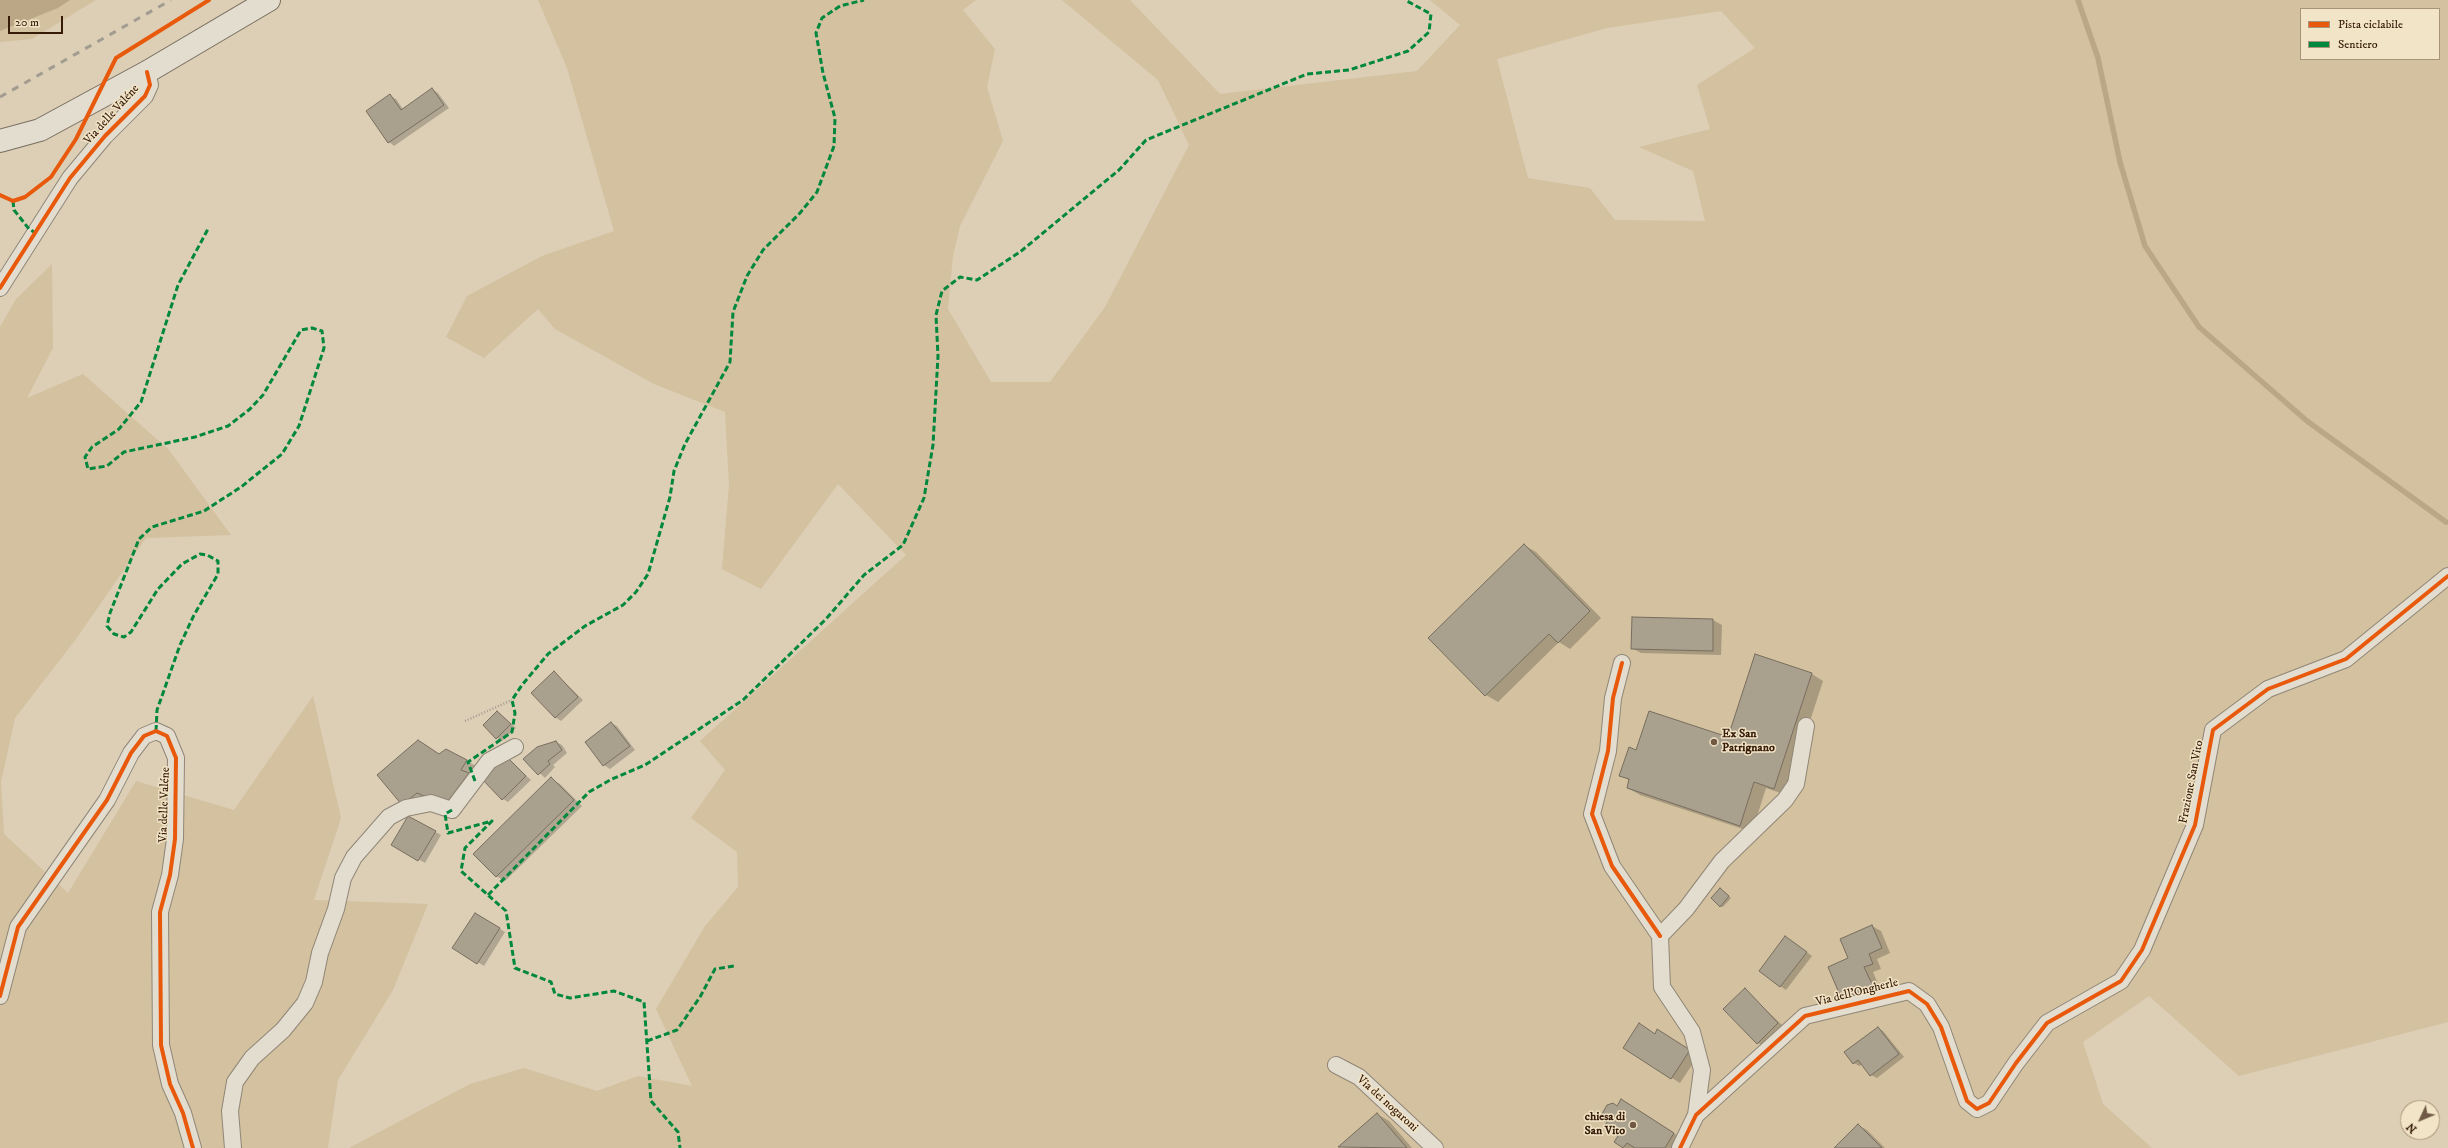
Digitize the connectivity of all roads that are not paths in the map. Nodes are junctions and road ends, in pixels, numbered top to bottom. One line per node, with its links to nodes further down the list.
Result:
1 (269, 0): 2 (main road)
2 (147, 72): 3 (main road); 4 (street, Via delle Valéne)
3 (0, 141)
4 (0, 288)
5 (2448, 576): 12 (street, Frazione San Vito)
6 (1622, 663): 9 (street)
7 (1806, 726): 9 (street)
8 (515, 747): 15 (street)
9 (1660, 936): 13 (street)
10 (0, 996): 14 (street, Via delle Valéne)
11 (1336, 1065): 16 (street, Via dei nogaroni)
12 (1977, 1109): 13 (street, Via dell'Ongherle)
13 (1696, 1115): 17 (street, Via dell'Ongherle)
14 (193, 1148)
15 (233, 1148)
16 (1435, 1148)
17 (1680, 1148)

